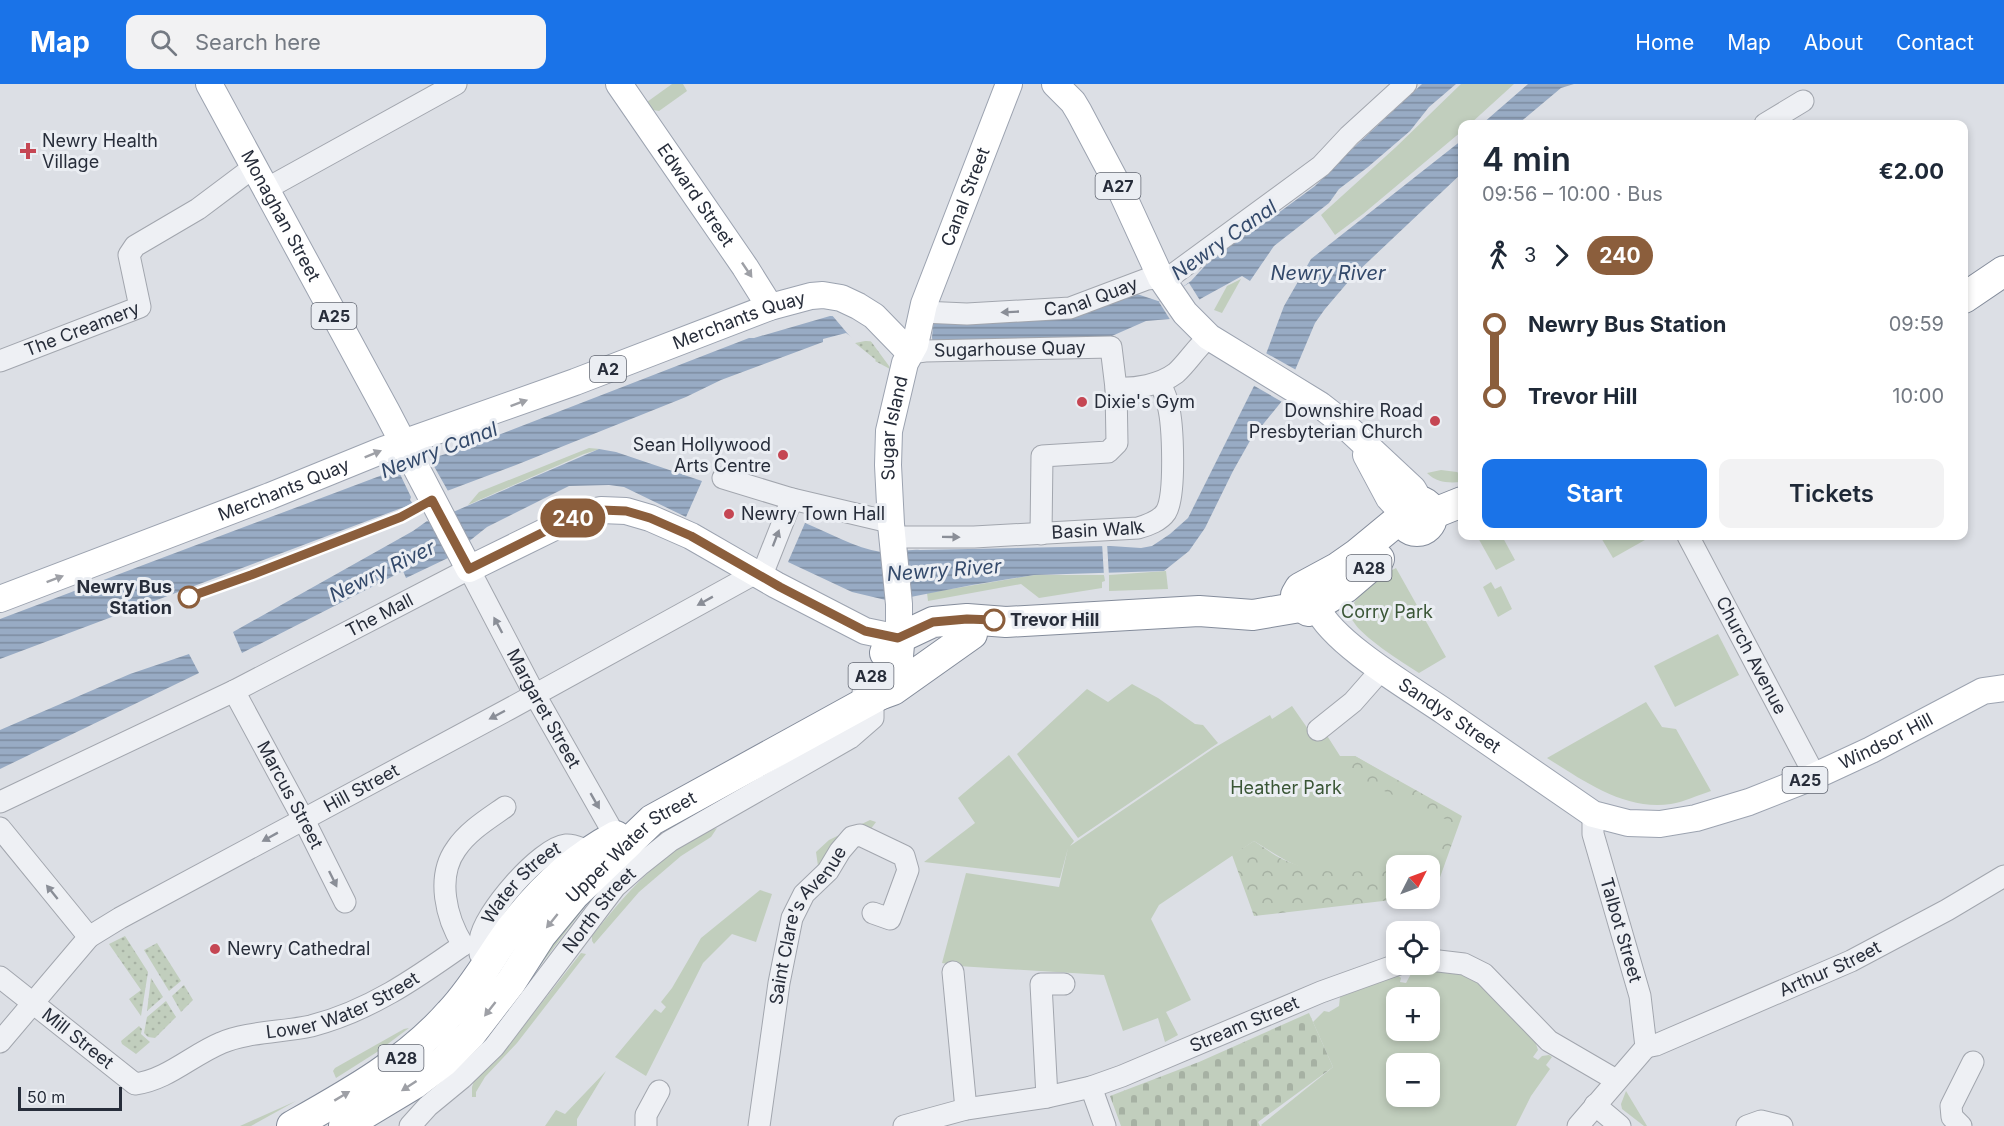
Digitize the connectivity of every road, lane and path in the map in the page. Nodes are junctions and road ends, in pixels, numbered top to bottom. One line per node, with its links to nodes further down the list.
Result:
1 (209, 84): 9 (main road, Monaghan Street / A25)
2 (456, 84): 9 (street)
3 (619, 84): 13 (main road, Edward Street, one-way to 13)
4 (1010, 84): 15 (main road, Canal Street)
5 (1056, 84): 11 (main road, A27)
6 (1406, 84): 11 (street, Canal Quay)
7 (1803, 101): 8 (street)
8 (1772, 120)
9 (260, 178): 18 (street, The Creamery); 21 (main road, Monaghan Street / A25)
10 (2004, 271): 12 (highway)
11 (1172, 295): 15 (street, Canal Quay, one-way to 15); 16 (main road, A27)
12 (1968, 295)
13 (770, 307): 14 (main road, Merchants Quay / A2); 21 (main road, Merchants Quay / A2, one-way to 13)
14 (866, 311): 15 (main road, Merchants Quay / A2); 17 (main road, Merchants Quay / A2)
15 (918, 315): 17 (main road, Sugar Island)
16 (1209, 337): 19 (street); 25 (main road, A27)
17 (908, 347): 20 (street, Sugarhouse Quay); 27 (main road, Sugar Island)
18 (0, 361)
19 (1161, 382): 20 (street); 26 (street, Basin Walk)
20 (1116, 388): 26 (street)
21 (408, 452): 29 (main road, Monaghan Street); 32 (main road, Merchants Quay / A2, one-way to 21)
22 (723, 478): 24 (street, Basin Walk)
23 (1458, 503): 25 (highway, A28)
24 (789, 506): 27 (street, Basin Walk); 30 (street, one-way to 24)
25 (1414, 515): 31 (highway, A28)
26 (1041, 534): 27 (street, Basin Walk, one-way to 26)
27 (892, 536): 34 (main road, Sugar Island)
28 (1690, 540): 42 (street, Church Avenue)
29 (464, 561): 30 (main road, The Mall); 38 (street, The Mall); 39 (street, Margaret Street, one-way to 29)
30 (761, 571): 34 (main road, The Mall); 39 (street, Hill Street, one-way to 39)
31 (1309, 598): 33 (highway, A28); 36 (main road, Sandys Street / A25)
32 (0, 599)
33 (1006, 622): 34 (highway, A28); 35 (highway, A28)
34 (901, 627): 35 (highway, A28); 40 (highway, Upper Water Street / A28)
35 (972, 634): 40 (highway, A28)
36 (1382, 669): 41 (street); 45 (main road, Sandys Street / A25)
37 (2004, 688): 42 (main road, Windsor Hill / A25)
38 (234, 691): 43 (street, The Mall); 46 (street, Marcus Street)
39 (535, 695): 46 (street, Hill Street, one-way to 46); 48 (street, Margaret Street, one-way to 48)
40 (872, 695): 48 (highway, Upper Water Street / A28); 73 (street, North Street)
41 (1318, 730)
42 (1815, 776): 45 (main road, Windsor Hill / A25)
43 (0, 802)
44 (505, 807): 53 (street)
45 (1593, 814): 62 (street, Talbot Street)
46 (303, 819): 50 (street, Marcus Street, one-way to 50); 52 (street, Hill Street, one-way to 52)
47 (0, 828): 52 (street, one-way to 47)
48 (619, 842): 53 (highway, A28); 58 (highway, Upper Water Street / A28, one-way to 58)
49 (2004, 876): 62 (street, Arthur Street)
50 (345, 902)
51 (873, 913): 75 (street, Saint Clare's Avenue)
52 (89, 937): 60 (street, Hill Street)
53 (477, 954): 58 (street); 64 (street, Lower Water Street); 71 (highway, A28, one-way to 53)
54 (1440, 961): 65 (street)
55 (1386, 969): 66 (street, Stream Street)
56 (953, 972): 70 (street)
57 (0, 977): 60 (street, Mill Street)
58 (511, 982): 72 (highway, Upper Water Street / A28, one-way to 72)
59 (1065, 984): 68 (street)
60 (32, 1004): 61 (street, Hill Street); 64 (street, Mill Street)
61 (0, 1042)
62 (1646, 1047): 65 (street)
63 (1973, 1062): 82 (street)
64 (160, 1077)
65 (1616, 1080): 69 (street)
66 (1091, 1087): 68 (street, Stream Street); 77 (street)
67 (659, 1091): 74 (street)
68 (1047, 1098): 70 (street, Stream Street)
69 (1595, 1105): 78 (street); 79 (street)
70 (966, 1108): 76 (street, Stream Street)
71 (309, 1122)
72 (344, 1126)
73 (410, 1126)
74 (646, 1126)
75 (759, 1126)
76 (904, 1126)
77 (1106, 1126)
78 (1578, 1126)
79 (1620, 1126)
80 (1747, 1126): 81 (street)
81 (1782, 1126)
82 (1961, 1126)

